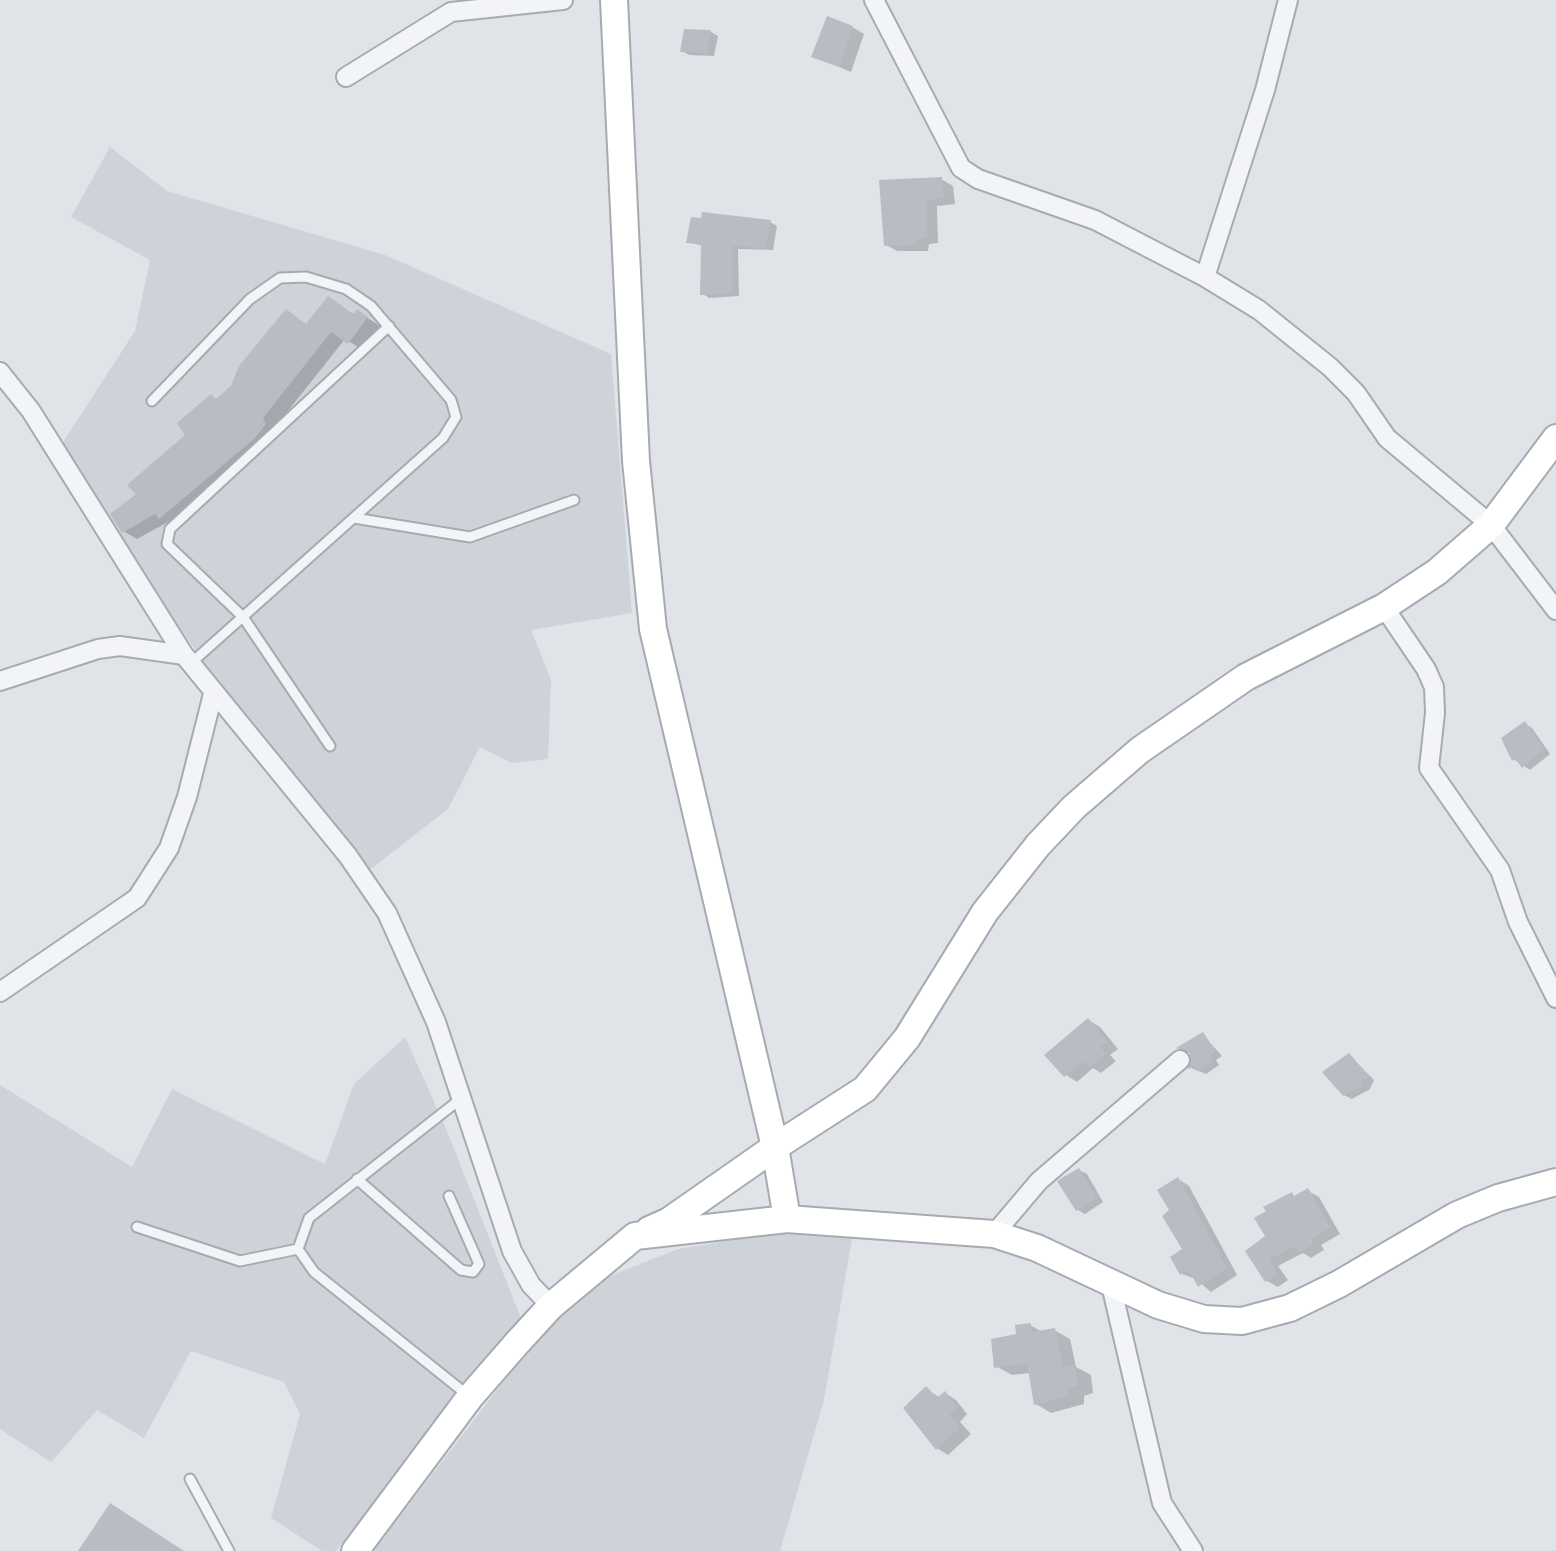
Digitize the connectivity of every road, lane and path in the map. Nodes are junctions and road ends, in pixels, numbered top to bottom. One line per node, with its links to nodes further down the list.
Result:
1 (563, 0): 5 (street)
2 (614, 0): 25 (street)
3 (874, 0): 6 (street)
4 (1288, 0): 6 (street)
5 (346, 77)
6 (1205, 277): 13 (street)
7 (389, 326): 9 (lane); 12 (lane); 16 (lane)
8 (0, 372): 17 (street)
9 (152, 401)
10 (1556, 438): 13 (street)
11 (574, 500): 12 (lane)
12 (354, 518): 16 (lane)
13 (1491, 525): 14 (street); 15 (street)
14 (1384, 607): 22 (street); 25 (street)
15 (1556, 610)
16 (243, 617): 17 (lane); 20 (lane)
17 (187, 659): 18 (street); 19 (street)
18 (0, 681)
19 (213, 694): 21 (street); 24 (street)
20 (330, 746)
21 (0, 992)
22 (1556, 998)
23 (1180, 1060): 31 (street)
24 (463, 1097): 26 (lane); 35 (street)
25 (775, 1147): 29 (street); 32 (street)
26 (357, 1179): 28 (lane); 33 (lane)
27 (1556, 1182): 34 (street)
28 (449, 1196)
29 (787, 1219): 31 (street); 32 (street)
30 (137, 1227): 33 (lane)
31 (994, 1234): 34 (street)
32 (635, 1236): 35 (street)
33 (298, 1249): 36 (lane)
34 (1111, 1285): 40 (street)
35 (551, 1306): 36 (street)
36 (470, 1397): 39 (street)
37 (190, 1479): 38 (lane)
38 (229, 1551)
39 (355, 1551)
40 (1193, 1551)

